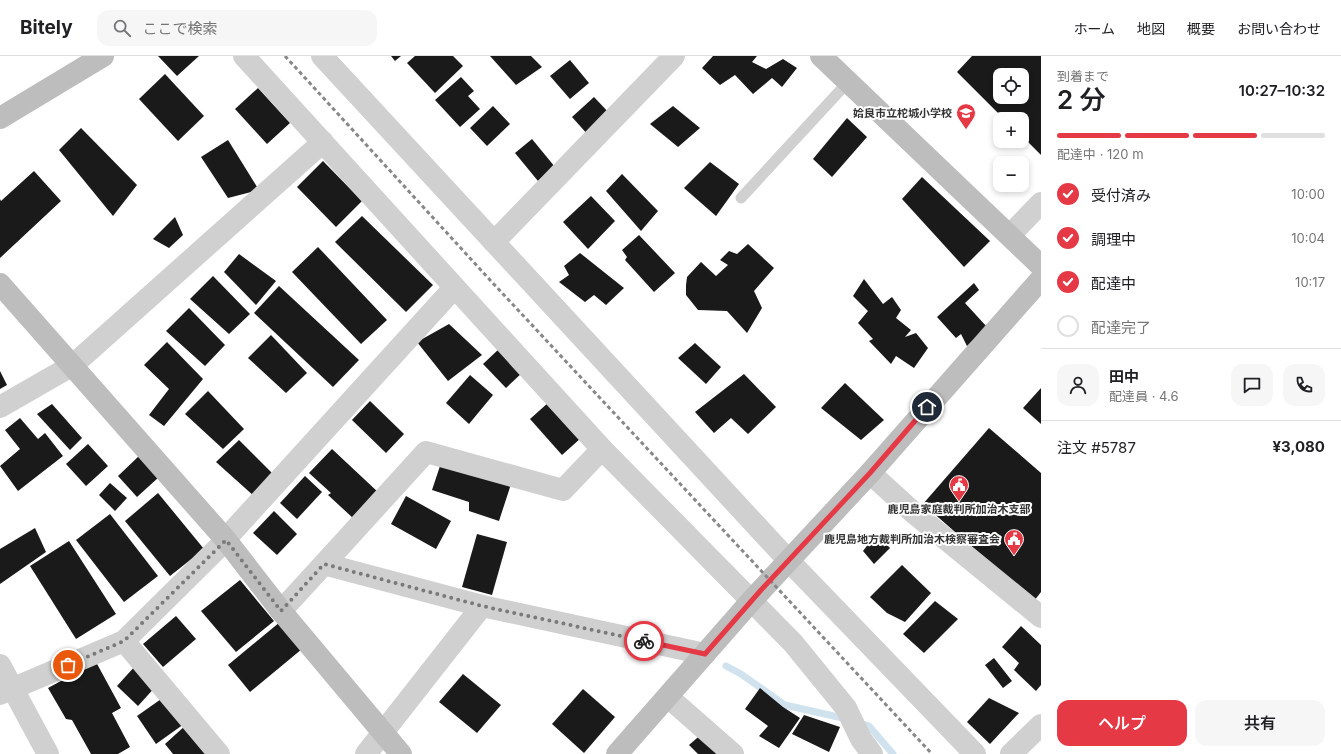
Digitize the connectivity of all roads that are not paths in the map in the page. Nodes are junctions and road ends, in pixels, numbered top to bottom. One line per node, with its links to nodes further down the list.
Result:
1 (103, 56): 7 (street)
2 (244, 56): 8 (street)
3 (322, 56): 12 (street)
4 (674, 56): 12 (street)
5 (821, 56): 6 (street)
6 (848, 82): 9 (lane); 11 (street)
7 (0, 118)
8 (323, 142): 16 (street); 17 (street)
9 (741, 198)
10 (1041, 203): 11 (street)
11 (1010, 235): 13 (street)
12 (494, 242): 22 (street)
13 (1041, 266)
14 (1041, 279): 20 (street)
15 (0, 284): 17 (street)
16 (454, 288): 19 (street); 21 (street)
17 (73, 365): 18 (street); 21 (street)
18 (0, 407)
19 (602, 449): 23 (street); 24 (street)
20 (870, 473): 22 (street); 27 (street)
21 (226, 540): 26 (street); 28 (street)
22 (789, 561): 24 (street); 42 (street)
23 (324, 564): 25 (street); 26 (street)
24 (752, 600): 29 (street); 35 (street)
25 (482, 606): 29 (street); 34 (street)
26 (281, 611): 34 (street)
27 (1041, 617)
28 (124, 641): 31 (street); 37 (street)
29 (705, 654): 32 (street)
30 (0, 665): 31 (street)
31 (6, 692): 36 (street)
32 (668, 697): 40 (street); 41 (street)
33 (1041, 725): 43 (street)
34 (384, 733): 38 (street); 39 (street)
35 (867, 747)
36 (48, 754)
37 (219, 754)
38 (366, 754)
39 (401, 754)
40 (616, 754)
41 (732, 754)
42 (975, 754)
43 (1012, 754)

